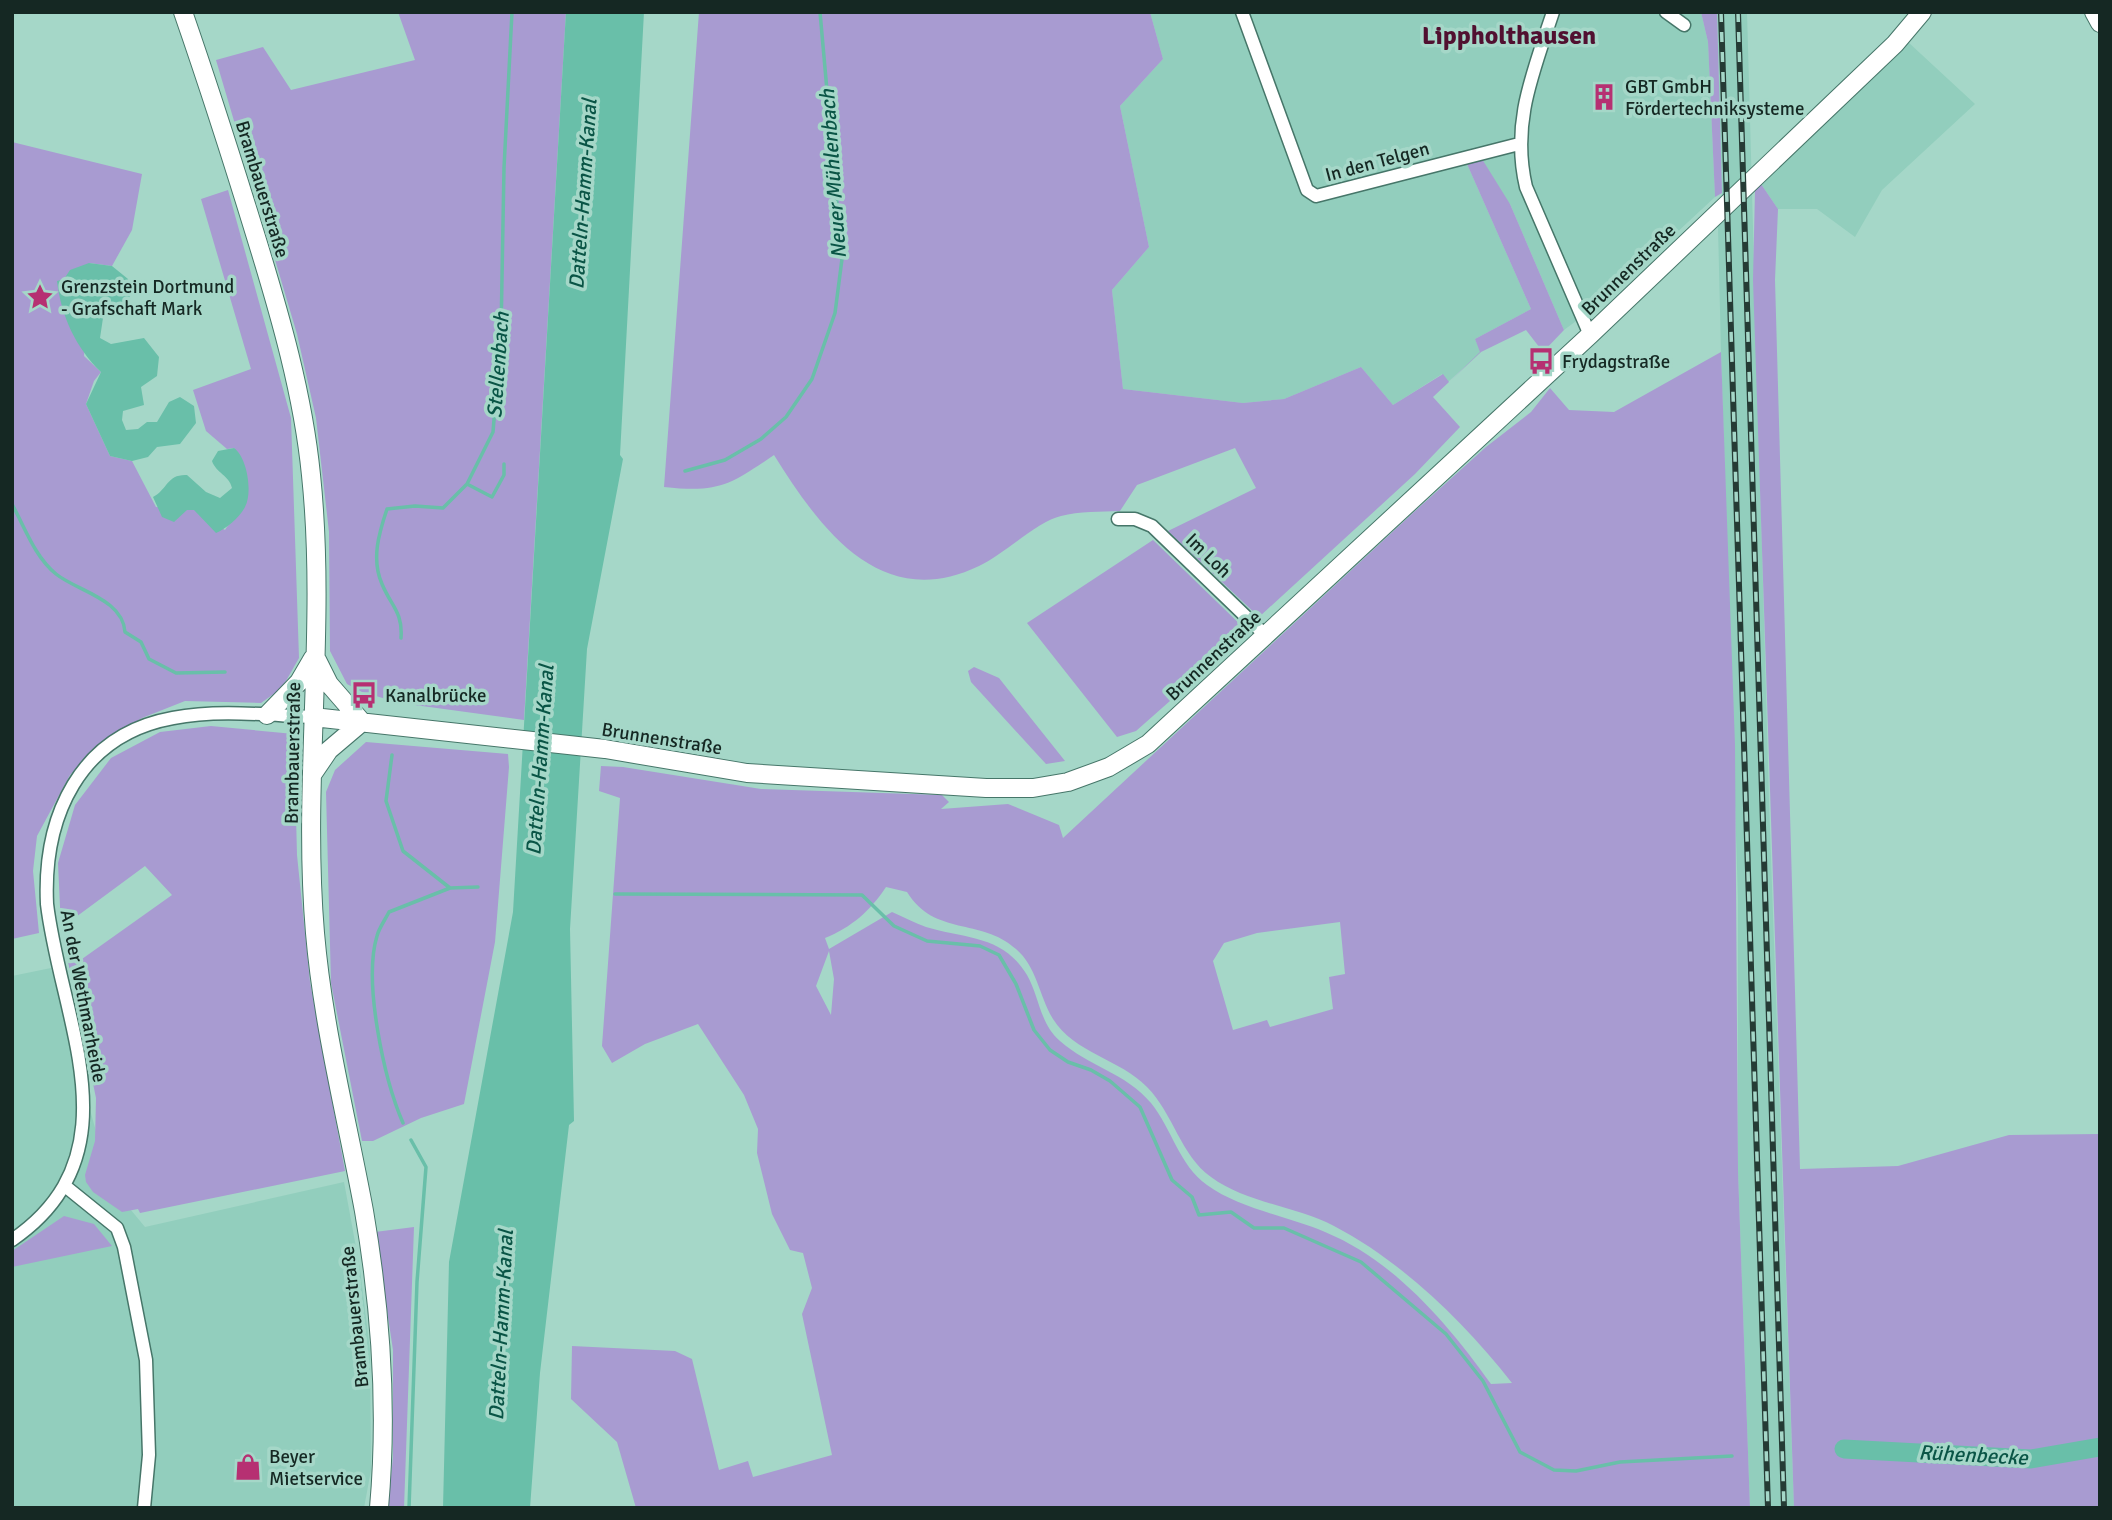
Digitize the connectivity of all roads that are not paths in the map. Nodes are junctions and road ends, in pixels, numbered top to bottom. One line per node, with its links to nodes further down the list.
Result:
1 (183, 12): 13 (street, Brambauerstraße)
2 (1242, 12): 9 (street, In den Telgen)
3 (1553, 12): 9 (street)
4 (1666, 12): 8 (street)
5 (1922, 12): 10 (street, Brunnenstraße)
6 (2094, 12): 7 (street)
7 (2100, 23)
8 (1684, 25)
9 (1519, 144): 10 (street)
10 (1590, 335): 12 (street, Brunnenstraße)
11 (1118, 519): 12 (street, Im Loh)
12 (1265, 635): 16 (street, Brunnenstraße)
13 (315, 655): 14 (street); 15 (street, Brambauerstraße); 16 (street)
14 (267, 715): 15 (street, An der Wethmarheide); 18 (street, An der Wethmarheide)
15 (313, 717): 16 (street, Brunnenstraße); 17 (street, Brambauerstraße)
16 (362, 722): 17 (street)
17 (312, 776): 21 (street, Brambauerstraße)
18 (65, 1186): 19 (street, An der Wethmarheide); 20 (street)
19 (12, 1240)
20 (144, 1508)
21 (379, 1508)

